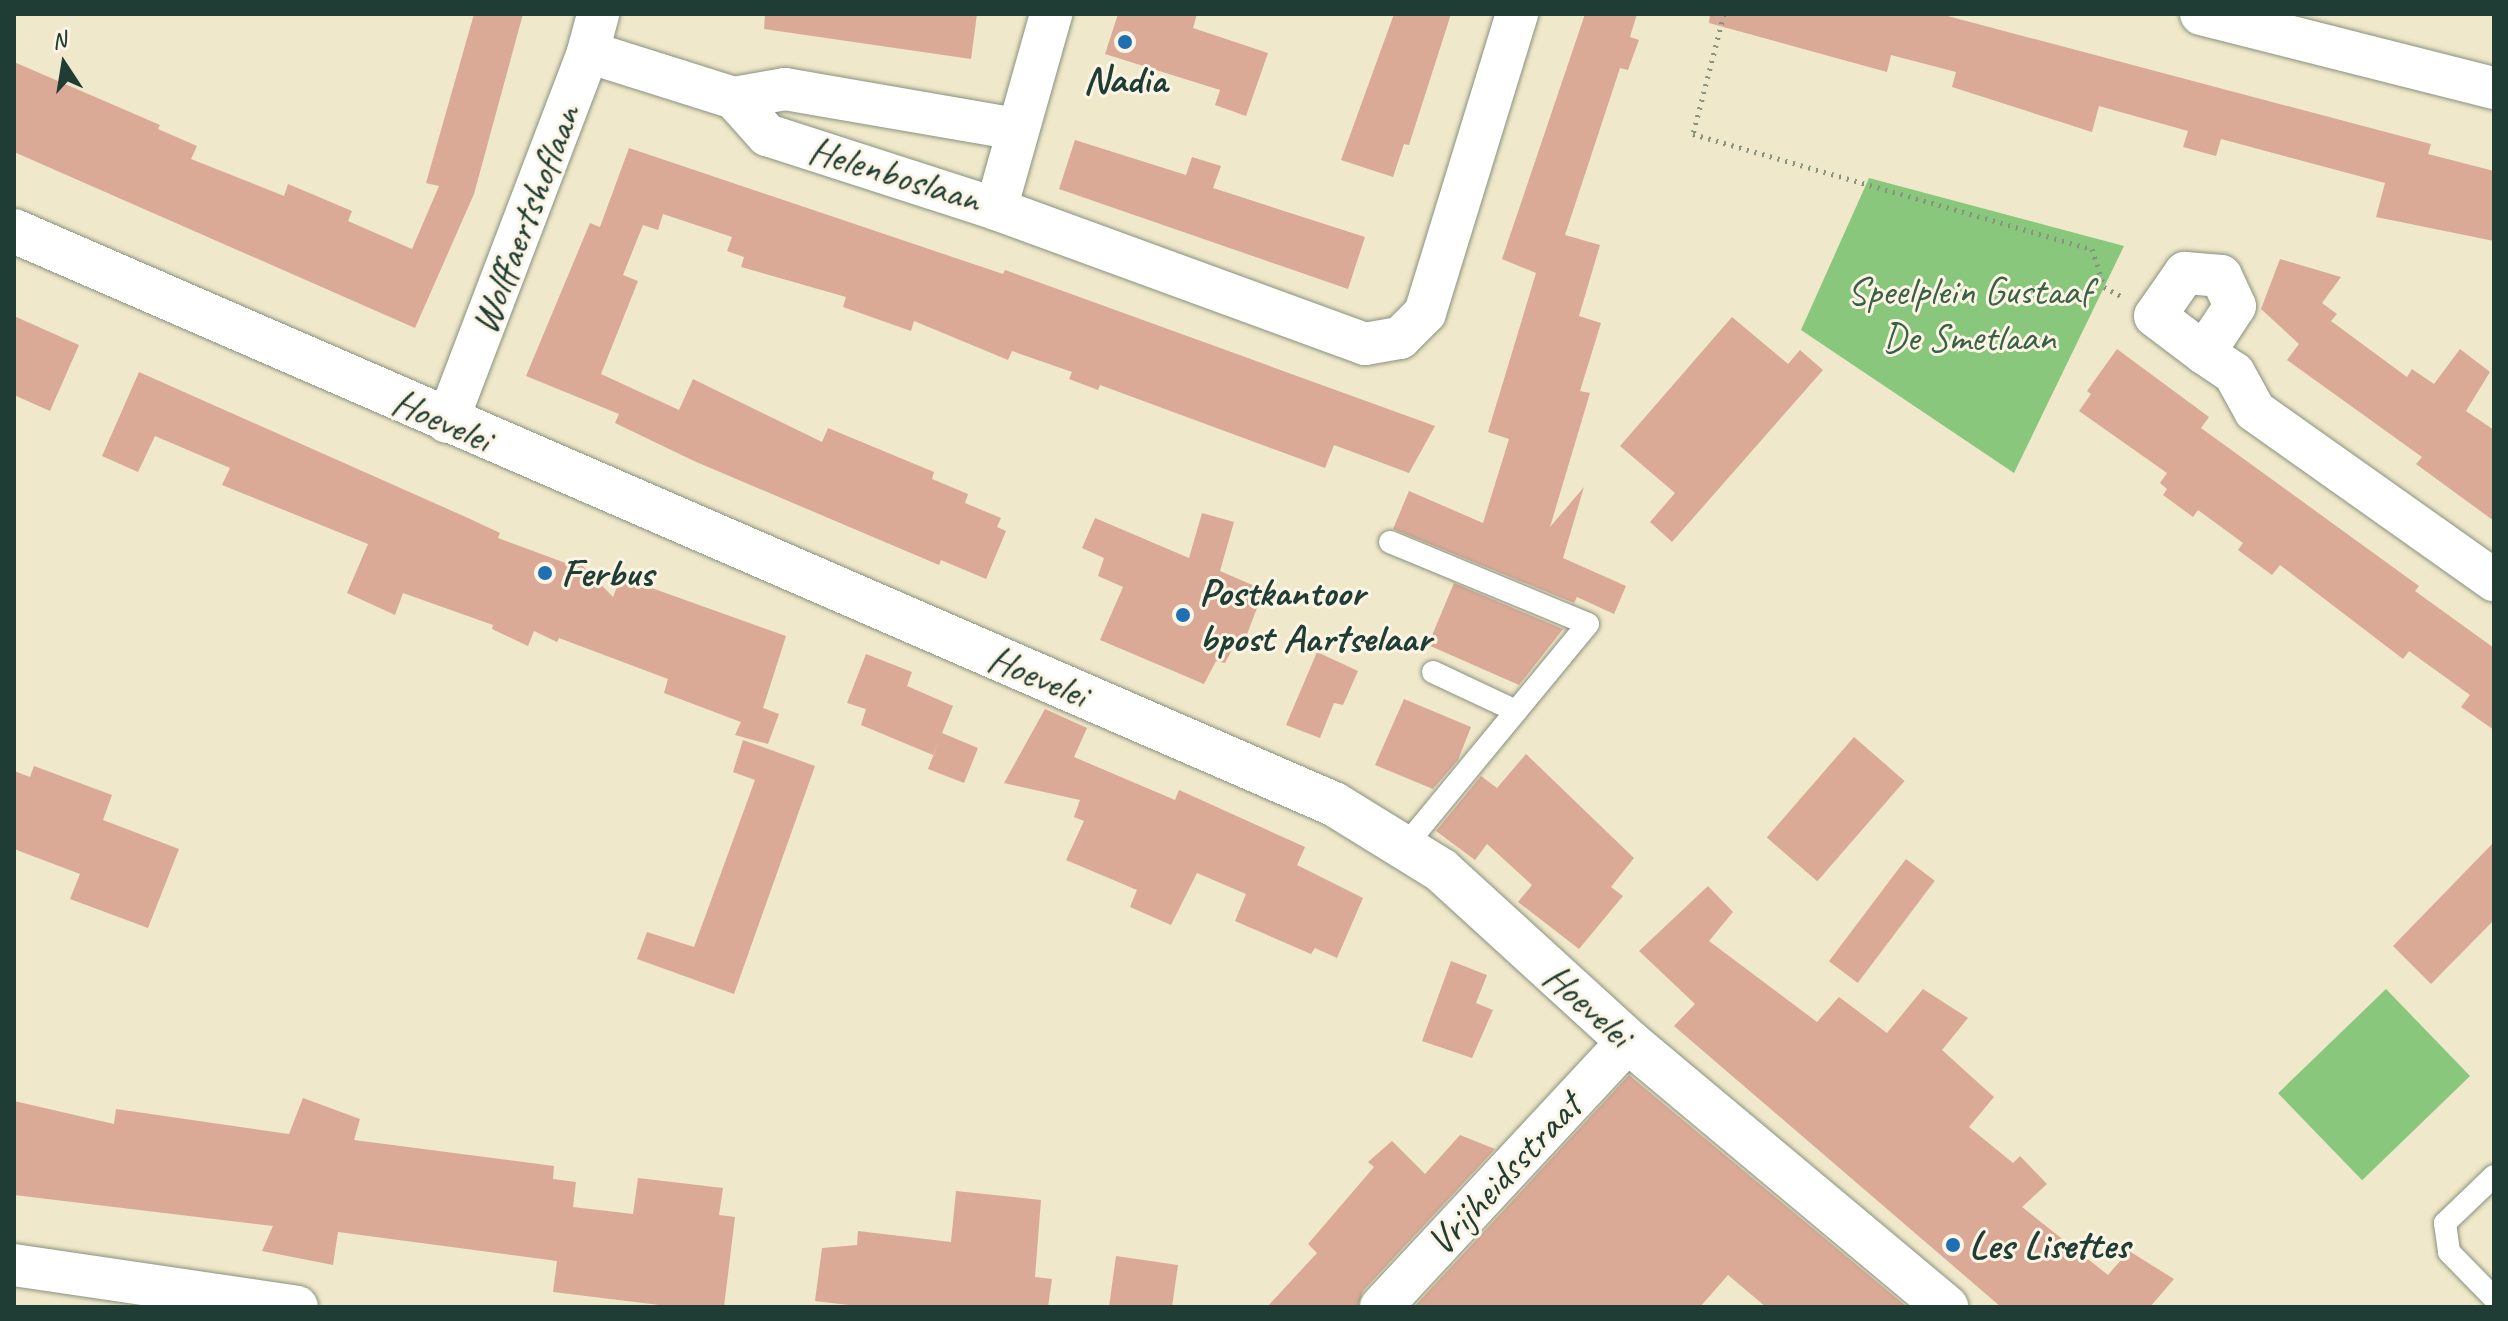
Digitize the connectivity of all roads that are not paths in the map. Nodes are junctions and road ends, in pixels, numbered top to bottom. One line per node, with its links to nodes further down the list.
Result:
1 (1051, 14): 7 (street, Helenboslaan)
2 (1517, 14): 8 (street)
3 (2201, 14): 5 (street)
4 (593, 33): 6 (street, Helenboslaan); 11 (street, Wolffaertshoflaan)
5 (2494, 88)
6 (734, 98): 7 (street, Helenboslaan); 8 (street, Helenboslaan)
7 (1016, 129): 8 (street, Helenboslaan)
8 (996, 209)
9 (14, 231): 11 (street, Hoevelei)
10 (2204, 353): 13 (street)
11 (447, 422): 16 (street, Hoevelei)
12 (1390, 542): 15 (lane)
13 (2494, 580)
14 (1433, 672): 15 (lane)
15 (1516, 711): 16 (lane)
16 (1404, 847): 17 (street, Hoevelei)
17 (1628, 1041): 22 (street, Vrijheidsstraat); 23 (street, Hoevelei)
18 (2494, 1176): 20 (lane)
19 (14, 1265): 21 (street)
20 (2494, 1298)
21 (297, 1307)
22 (1381, 1307)
23 (1946, 1307)

